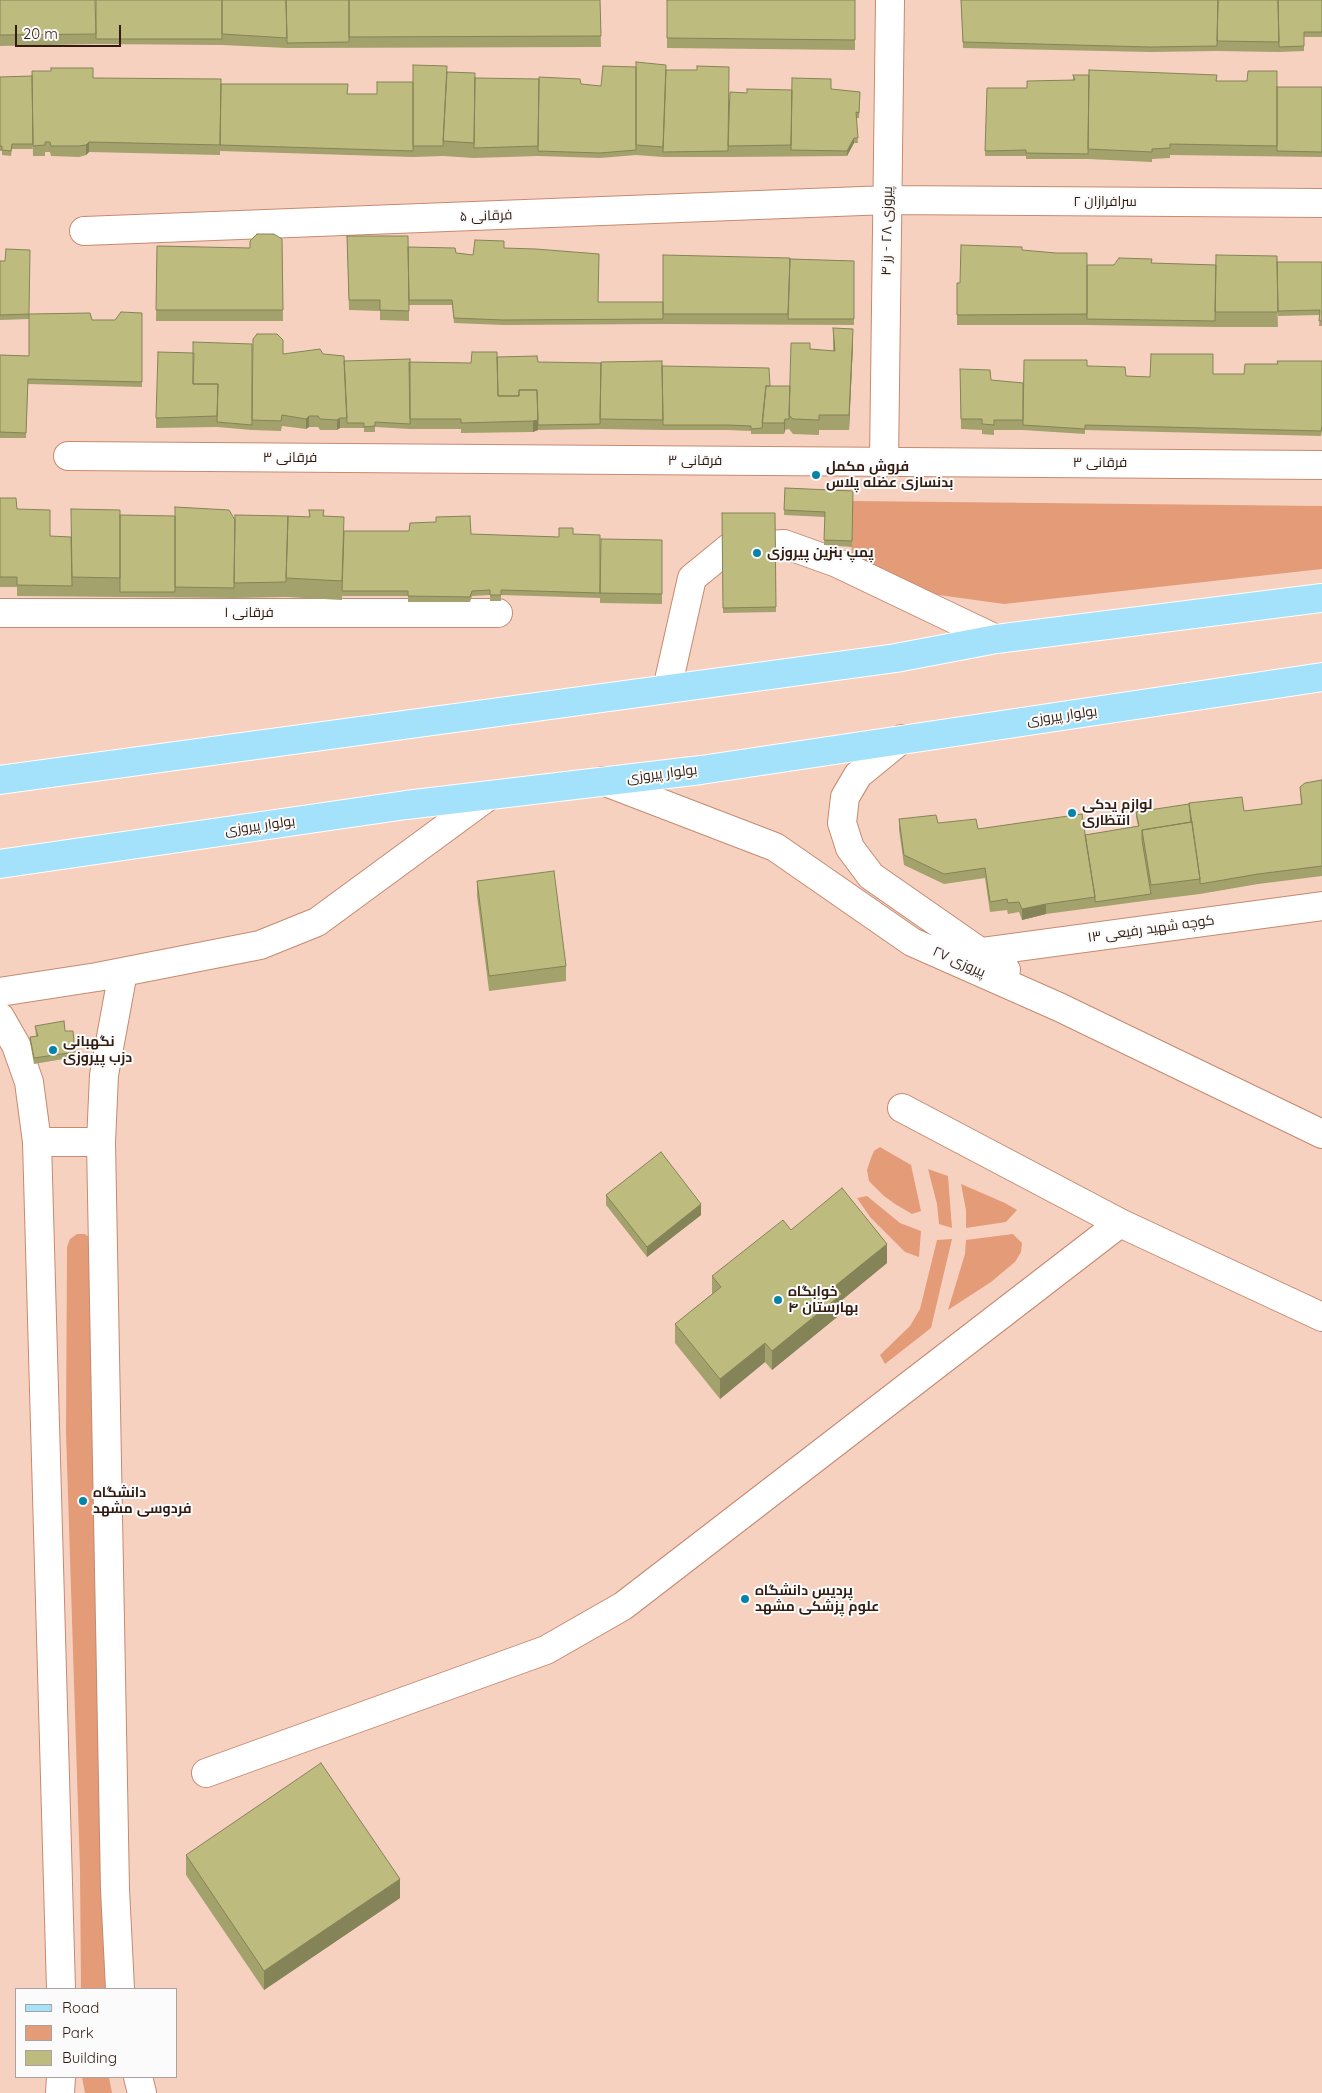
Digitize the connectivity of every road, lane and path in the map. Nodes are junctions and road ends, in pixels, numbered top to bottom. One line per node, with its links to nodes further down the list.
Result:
1 (890, 0): 2 (street, پیروزی ۲۸ - رز ۴)
2 (888, 200): 3 (street, سرافرازان ۲); 4 (street, فرقانی ۵); 6 (street, پیروزی ۲۸ - رز ۴)
3 (1322, 203)
4 (84, 231)
5 (68, 456): 6 (street, فرقانی ۳)
6 (884, 462): 7 (street, فرقانی ۳)
7 (1322, 465)
8 (1322, 598): 11 (main road)
9 (0, 613): 10 (street, فرقانی ۱)
10 (498, 613)
11 (996, 639): 13 (main road); 13 (street)
12 (1322, 678): 14 (main road, بولوار پیروزی)
13 (667, 689): 15 (main road)
14 (902, 740): 16 (main road, بولوار پیروزی); 20 (street)
15 (0, 780)
16 (603, 782): 17 (main road, بولوار پیروزی); 23 (street, پیروزی ۲۷)
17 (490, 795): 18 (main road, بولوار پیروزی); 21 (street)
18 (0, 864)
19 (1322, 906): 20 (street, کوچه شهید رفیعی ۱۳)
20 (981, 952): 23 (street)
21 (123, 972): 22 (street); 28 (street)
22 (0, 992)
23 (1059, 1007): 26 (street, پیروزی ۲۷)
24 (0, 1017): 27 (street)
25 (902, 1108): 29 (street)
26 (1322, 1134)
27 (37, 1142): 28 (street); 32 (street)
28 (101, 1142): 33 (street)
29 (1120, 1223): 30 (street); 31 (street)
30 (1322, 1317)
31 (206, 1773)
32 (61, 1988)
33 (120, 1988)
34 (61, 2078): 36 (street)
35 (138, 2078): 37 (street)
36 (60, 2093)
37 (142, 2093)

